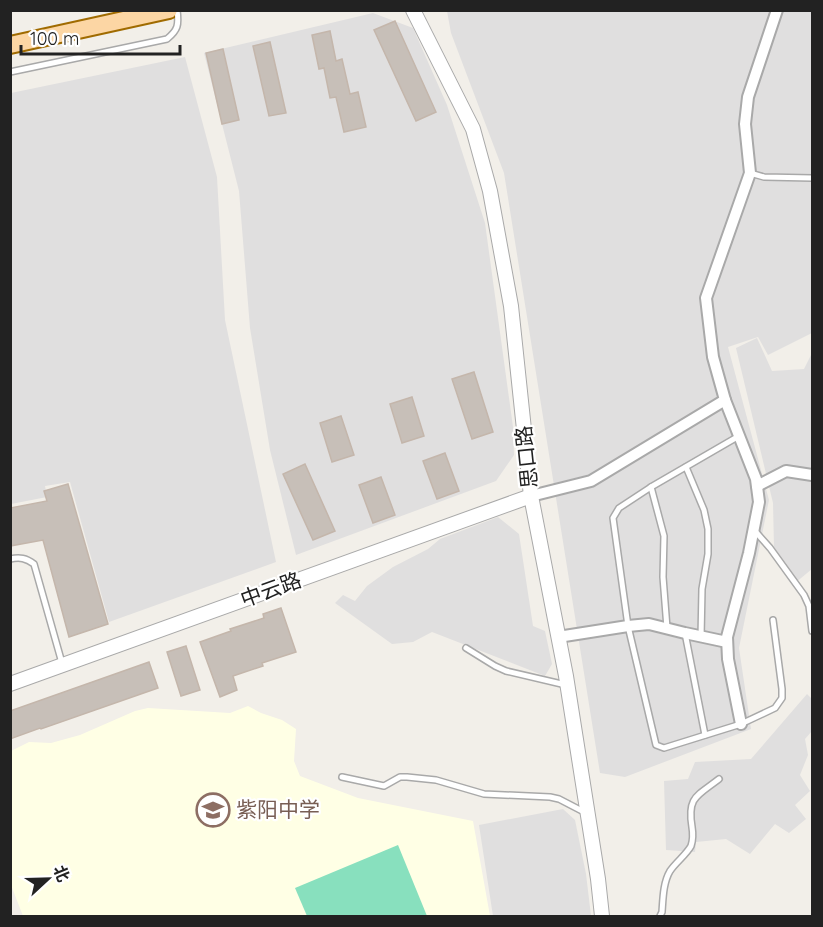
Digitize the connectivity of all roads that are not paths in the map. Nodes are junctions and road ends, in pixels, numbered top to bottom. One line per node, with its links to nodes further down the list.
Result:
1 (169, 10): 5 (main road)
2 (177, 10): 6 (lane)
3 (413, 10): 15 (street, 思口路)
4 (777, 10): 7 (street)
5 (10, 45)
6 (10, 72)
7 (750, 173): 8 (lane); 9 (street)
8 (813, 178)
9 (725, 400): 10 (street); 15 (street)
10 (739, 436): 11 (lane); 13 (street)
11 (686, 467): 14 (lane); 24 (lane)
12 (813, 475): 13 (street)
13 (757, 486): 16 (street)
14 (651, 487): 19 (lane); 20 (lane)
15 (531, 496): 23 (street, 思口路); 27 (street, 中云路)
16 (754, 530): 21 (lane); 25 (street)
17 (10, 559): 27 (lane)
18 (773, 620): 30 (lane)
19 (628, 626): 20 (street); 23 (street); 31 (lane)
20 (667, 628): 22 (street)
21 (813, 631)
22 (685, 633): 24 (street); 31 (lane)
23 (558, 637): 29 (street, 思口路)
24 (701, 637): 25 (street)
25 (727, 642): 30 (street)
26 (466, 648): 29 (lane)
27 (62, 665): 28 (street, 中云路)
28 (10, 684)
29 (567, 686): 34 (street, 思口路)
30 (741, 724): 31 (lane)
31 (705, 735)
32 (342, 777): 34 (lane)
33 (718, 779): 36 (lane)
34 (588, 813): 35 (street, 思口路)
35 (602, 916)
36 (660, 916)

